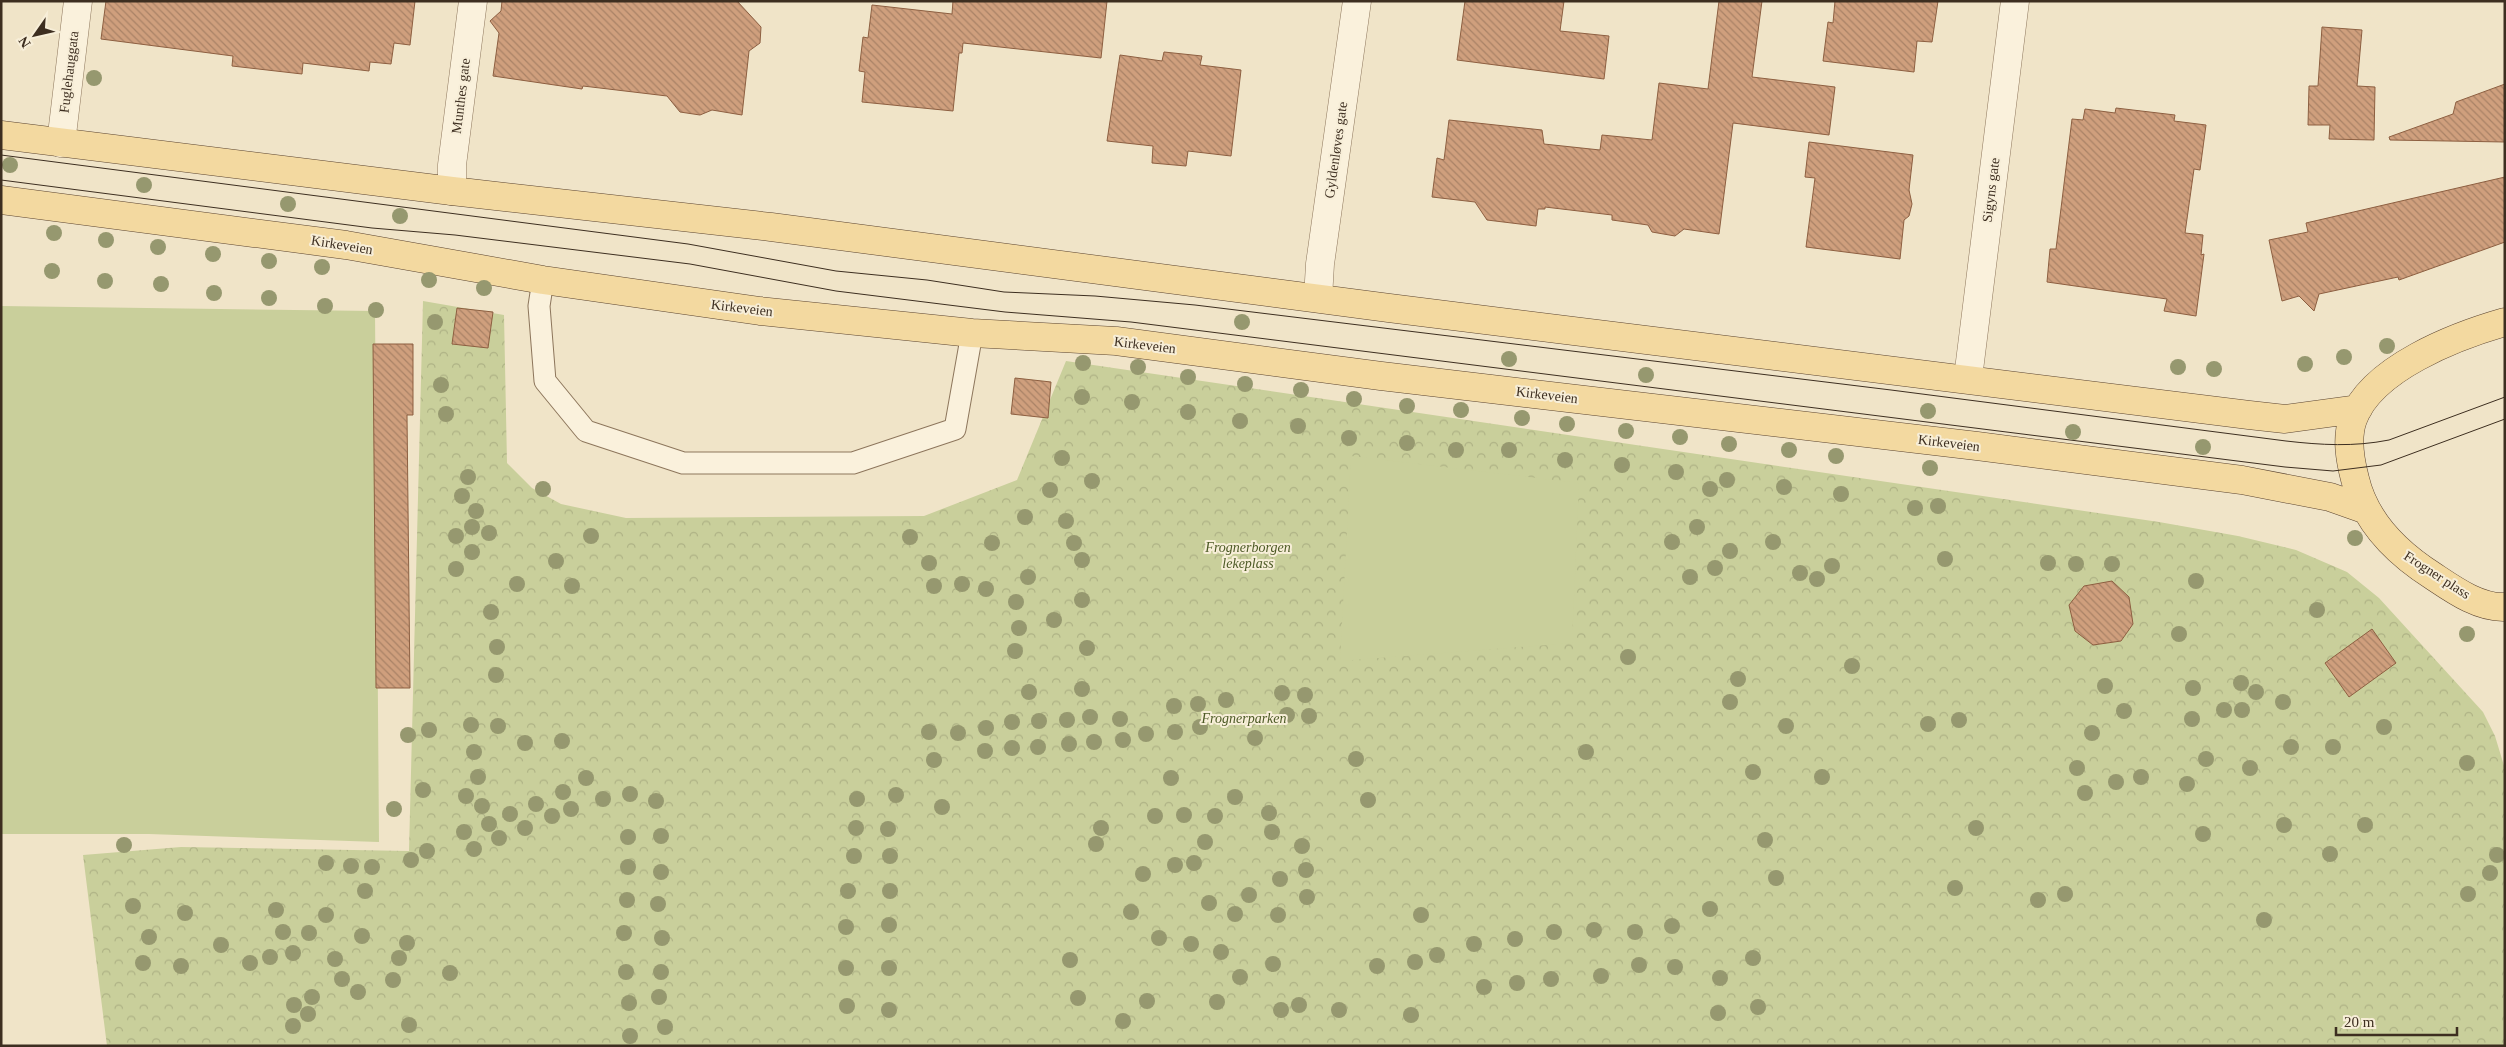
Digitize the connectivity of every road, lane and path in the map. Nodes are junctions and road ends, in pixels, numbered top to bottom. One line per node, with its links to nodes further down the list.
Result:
1 (78, 1): 6 (street, Fuglehauggata)
2 (473, 1): 7 (street, Munthes gate)
3 (1356, 1): 10 (street, Gyldenløves gate)
4 (2014, 1): 13 (street, Sigyns gate)
5 (1, 135): 6 (main road)
6 (61, 143): 7 (main road)
7 (452, 191): 10 (main road)
8 (1, 200): 9 (main road, Kirkeveien)
9 (543, 280): 12 (main road, Kirkeveien); 12 (lane)
10 (1318, 298): 13 (main road)
11 (2505, 322): 14 (main road, Frogner plass)
12 (972, 333): 15 (main road, Kirkeveien)
13 (1968, 378): 14 (main road)
14 (2358, 409): 15 (main road, Frogner plass)
15 (2364, 509): 16 (main road, Frogner plass)
16 (2502, 613)

